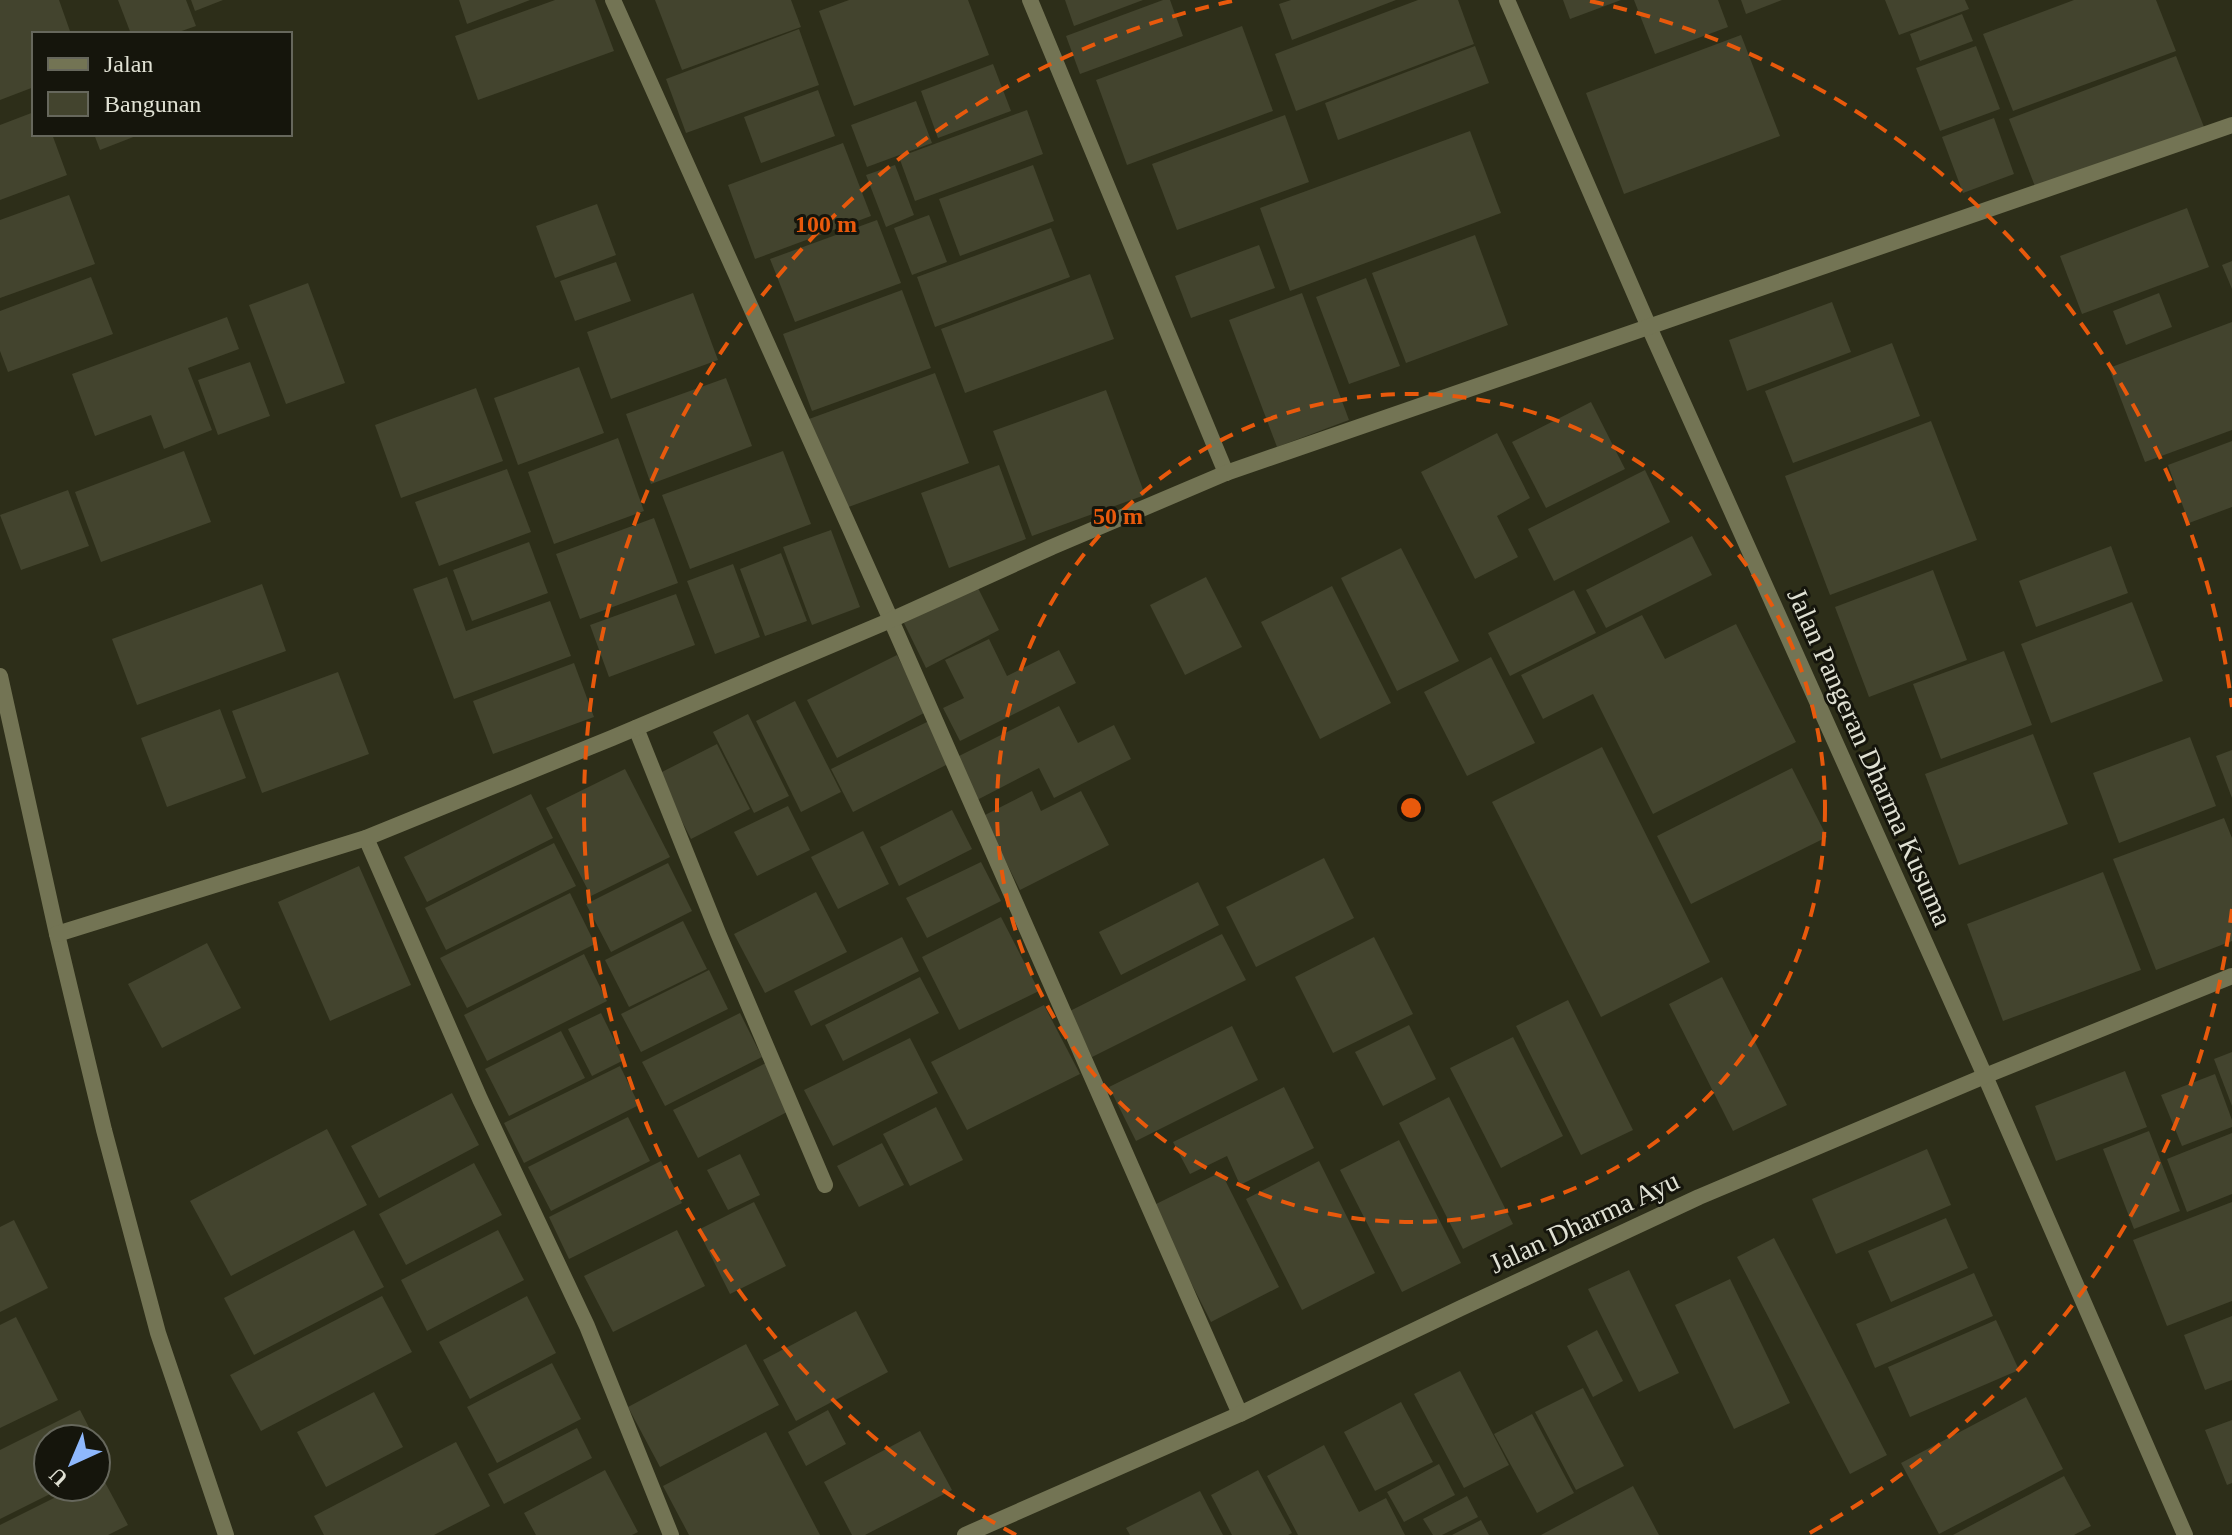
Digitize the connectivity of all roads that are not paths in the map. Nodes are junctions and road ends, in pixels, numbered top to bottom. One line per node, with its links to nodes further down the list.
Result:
1 (613, 0): 7 (street)
2 (1030, 0): 6 (street)
3 (1507, 0): 5 (street, Jalan Pangeran Dharma Kusuma)
4 (2232, 125): 5 (street)
5 (1649, 327): 6 (street); 13 (street, Jalan Pangeran Dharma Kusuma)
6 (1226, 473): 7 (street)
7 (891, 620): 9 (street); 15 (street)
8 (0, 676): 11 (street)
9 (636, 728): 10 (street); 14 (street)
10 (366, 838): 11 (street); 17 (street)
11 (57, 934): 16 (street)
12 (2232, 976): 13 (street, Jalan Dharma Ayu)
13 (1985, 1076): 15 (street, Jalan Dharma Ayu); 19 (street, Jalan Pangeran Dharma Kusuma)
14 (825, 1185)
15 (1240, 1414): 18 (street, Jalan Dharma Ayu)
16 (226, 1535)
17 (671, 1535)
18 (965, 1535)
19 (2185, 1535)

